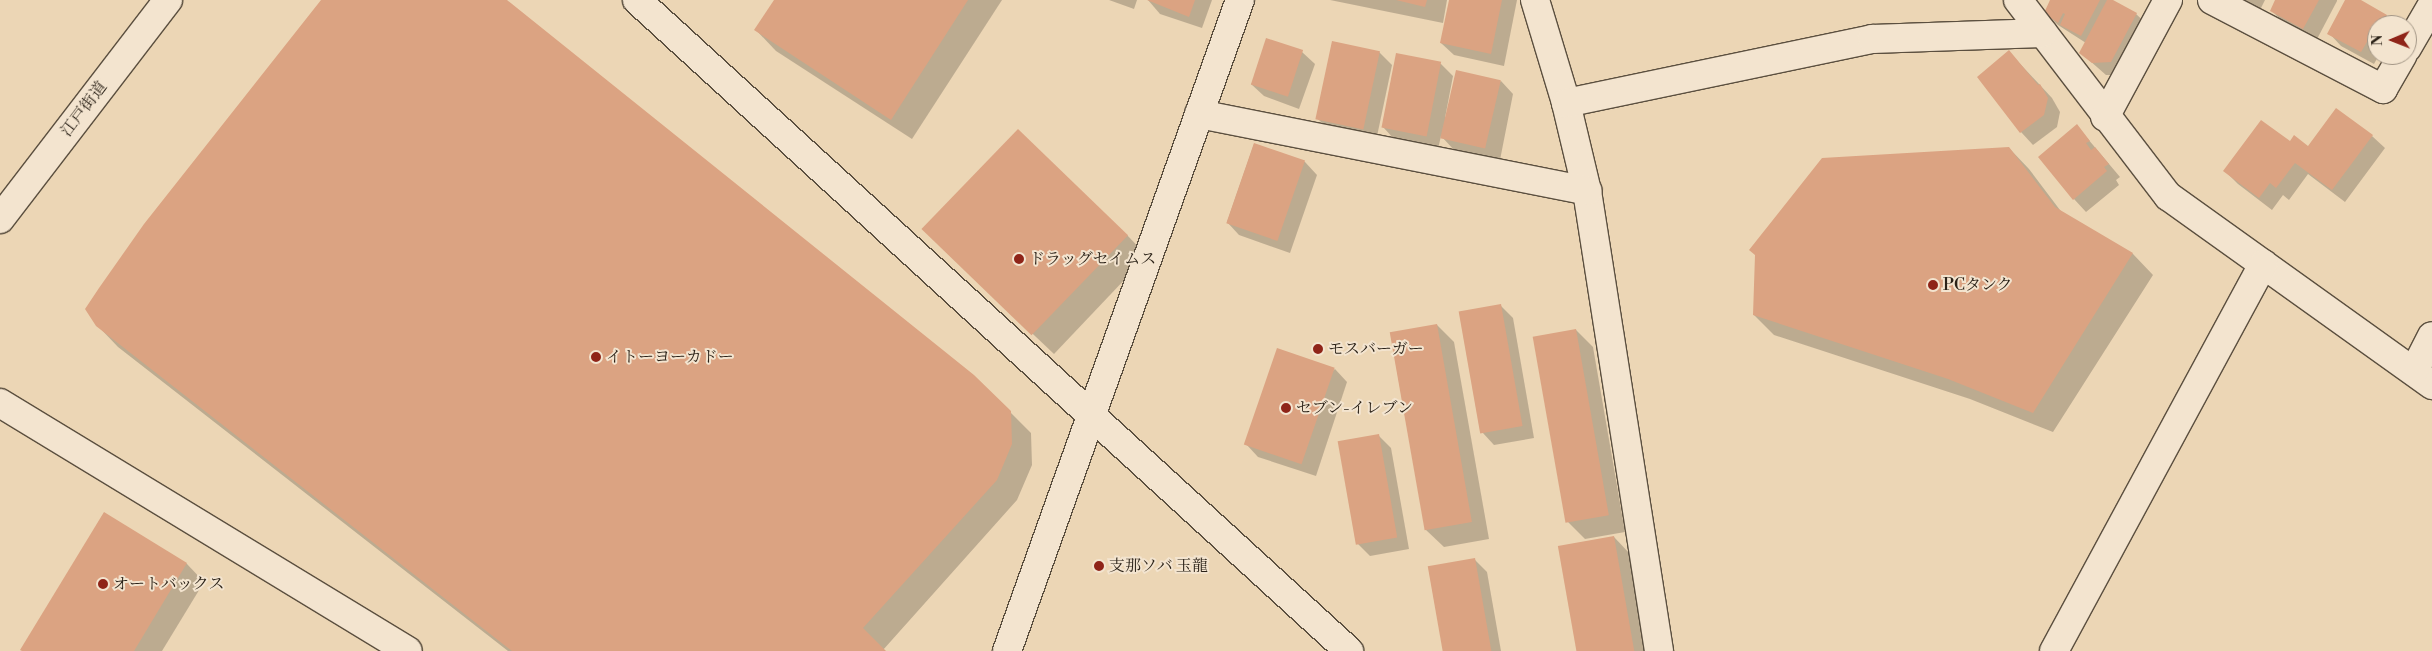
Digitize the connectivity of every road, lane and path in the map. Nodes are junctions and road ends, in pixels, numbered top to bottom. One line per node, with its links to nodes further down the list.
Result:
1 (168, 0): 16 (street, 江戸街道)
2 (638, 0): 21 (street)
3 (1240, 0): 13 (street)
4 (1536, 0): 12 (street)
5 (2018, 0): 10 (street)
6 (2168, 0): 14 (street)
7 (2212, 0): 11 (street)
8 (2432, 5): 9 (street)
9 (2417, 31)
10 (2043, 34): 12 (street); 14 (street)
11 (2397, 65)
12 (1566, 103): 15 (street)
13 (1199, 114): 15 (street); 21 (street)
14 (2105, 117): 17 (street)
15 (1587, 191): 25 (street)
16 (0, 219)
17 (2263, 264): 19 (street); 26 (street)
18 (2432, 336): 19 (street)
19 (2423, 378)
20 (0, 403): 22 (street)
21 (1090, 414): 23 (street); 24 (street)
22 (408, 651)
23 (1007, 651)
24 (1349, 651)
25 (1659, 651)
26 (2054, 651)

